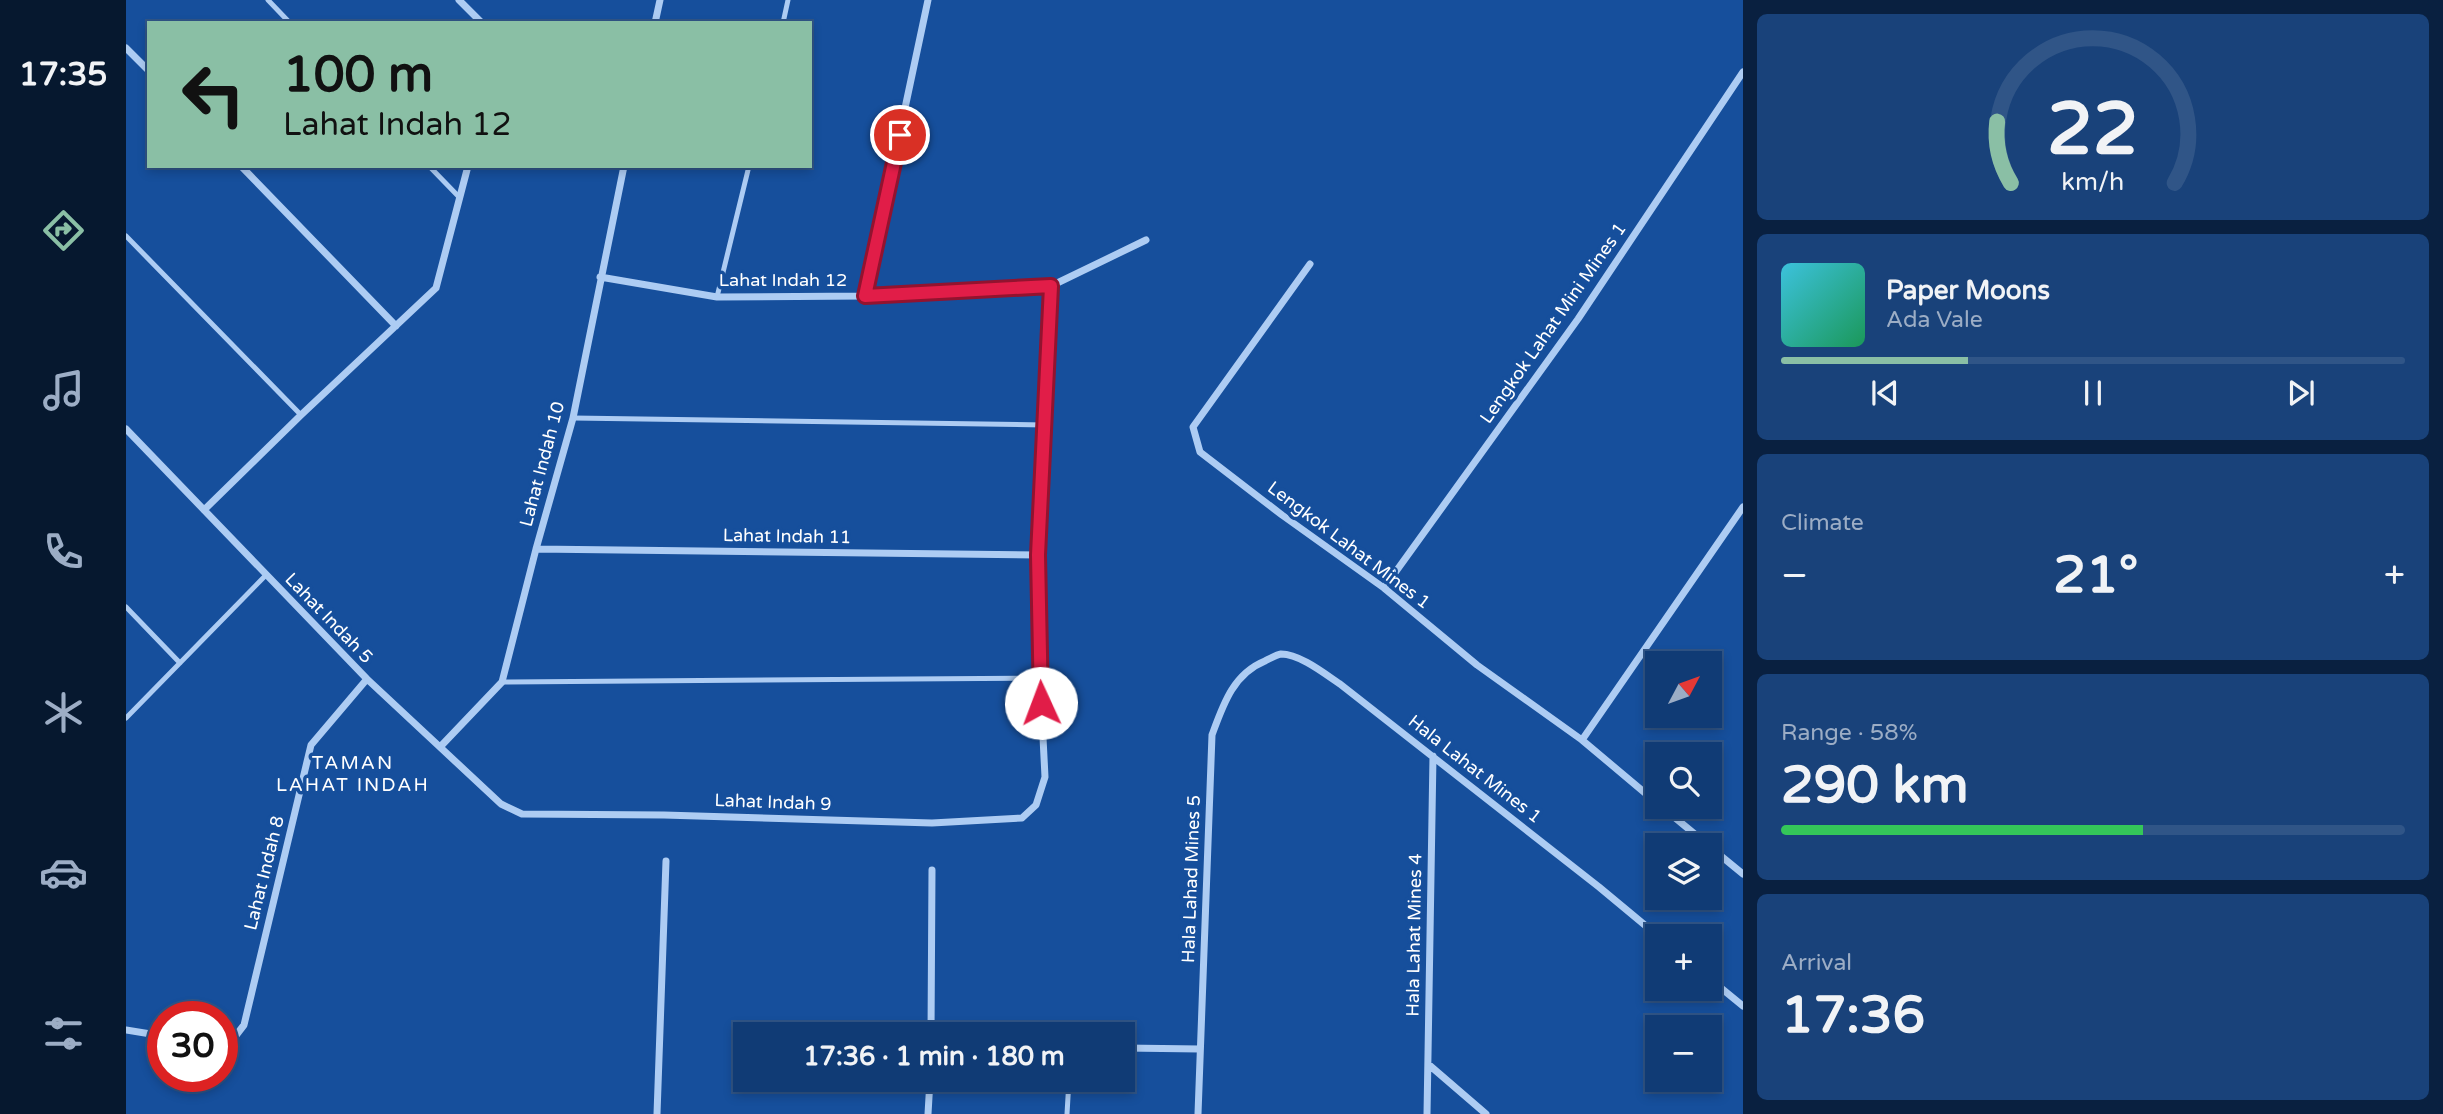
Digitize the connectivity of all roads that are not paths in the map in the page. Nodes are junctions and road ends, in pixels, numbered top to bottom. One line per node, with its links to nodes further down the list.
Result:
1 (268, 0): 6 (lane)
2 (460, 0): 7 (street)
3 (660, 0): 8 (street)
4 (788, 0): 9 (lane)
5 (928, 0): 24 (street)
6 (288, 21)
7 (480, 21)
8 (656, 21)
9 (783, 21)
10 (126, 48): 11 (street)
11 (147, 69)
12 (1743, 72): 36 (street, Lengkok Lahat Mini Mines 1)
13 (243, 168): 26 (street)
14 (431, 168): 18 (lane)
15 (468, 168): 18 (street)
16 (624, 168): 22 (street, Lahat Indah 10)
17 (749, 168): 25 (lane)
18 (460, 198): 26 (street)
19 (126, 236): 27 (lane)
20 (1146, 240): 23 (street)
21 (1310, 264): 36 (street, Lengkok Lahat Mines 1)
22 (600, 277): 25 (street, Lahat Indah 12); 28 (street, Lahat Indah 10)
23 (1051, 286): 24 (street, Lahat Indah 12); 29 (street)
24 (865, 296): 25 (street, Lahat Indah 12)
25 (717, 298)
26 (396, 326): 27 (street)
27 (301, 415): 32 (street)
28 (573, 418): 29 (lane); 33 (street, Lahat Indah 10)
29 (1045, 425): 34 (street)
30 (126, 429): 32 (street, Lahat Indah 5)
31 (1743, 507): 44 (street)
32 (204, 510): 35 (street, Lahat Indah 5)
33 (536, 549): 34 (street, Lahat Indah 11); 42 (street, Lahat Indah 10)
34 (1038, 555): 40 (street)
35 (265, 575): 38 (lane); 41 (street, Lahat Indah 5)
36 (1384, 588): 44 (street, Lengkok Lahat Mines 1)
37 (126, 607): 38 (lane)
38 (180, 663): 43 (lane)
39 (1260, 663): 46 (street, Hala Lahat Mines 1); 63 (street, Hala Lahad Mines 5)
40 (1040, 678): 42 (lane); 48 (street, Lahat Indah 9)
41 (368, 679): 45 (street, Lahat Indah 5); 61 (street, Lahat Indah 8)
42 (502, 682): 45 (street, Lahat Indah 10)
43 (126, 718)
44 (1582, 740): 47 (street, Lengkok Lahat Mines 1)
45 (441, 746): 48 (street, Lahat Indah 5)
46 (1433, 756): 55 (street, Hala Lahat Mines 1); 64 (street, Hala Lahat Mines 4)
47 (1645, 793)
48 (522, 814)
49 (1676, 819): 50 (street)
50 (1693, 833)
51 (1722, 857): 54 (street)
52 (666, 861): 67 (street)
53 (932, 870): 58 (street)
54 (1743, 874)
55 (1645, 926)
56 (1722, 989): 57 (street)
57 (1743, 1006)
58 (932, 1022)
59 (126, 1030): 60 (street)
60 (147, 1033)
61 (238, 1033)
62 (1135, 1048): 63 (street)
63 (1200, 1049): 70 (street, Hala Lahad Mines 5)
64 (1428, 1064): 71 (street, Hala Lahat Mines 4); 72 (street)
65 (929, 1092): 68 (street)
66 (1068, 1092): 69 (lane)
67 (657, 1114)
68 (928, 1114)
69 (1067, 1114)
70 (1198, 1114)
71 (1427, 1114)
72 (1486, 1114)

